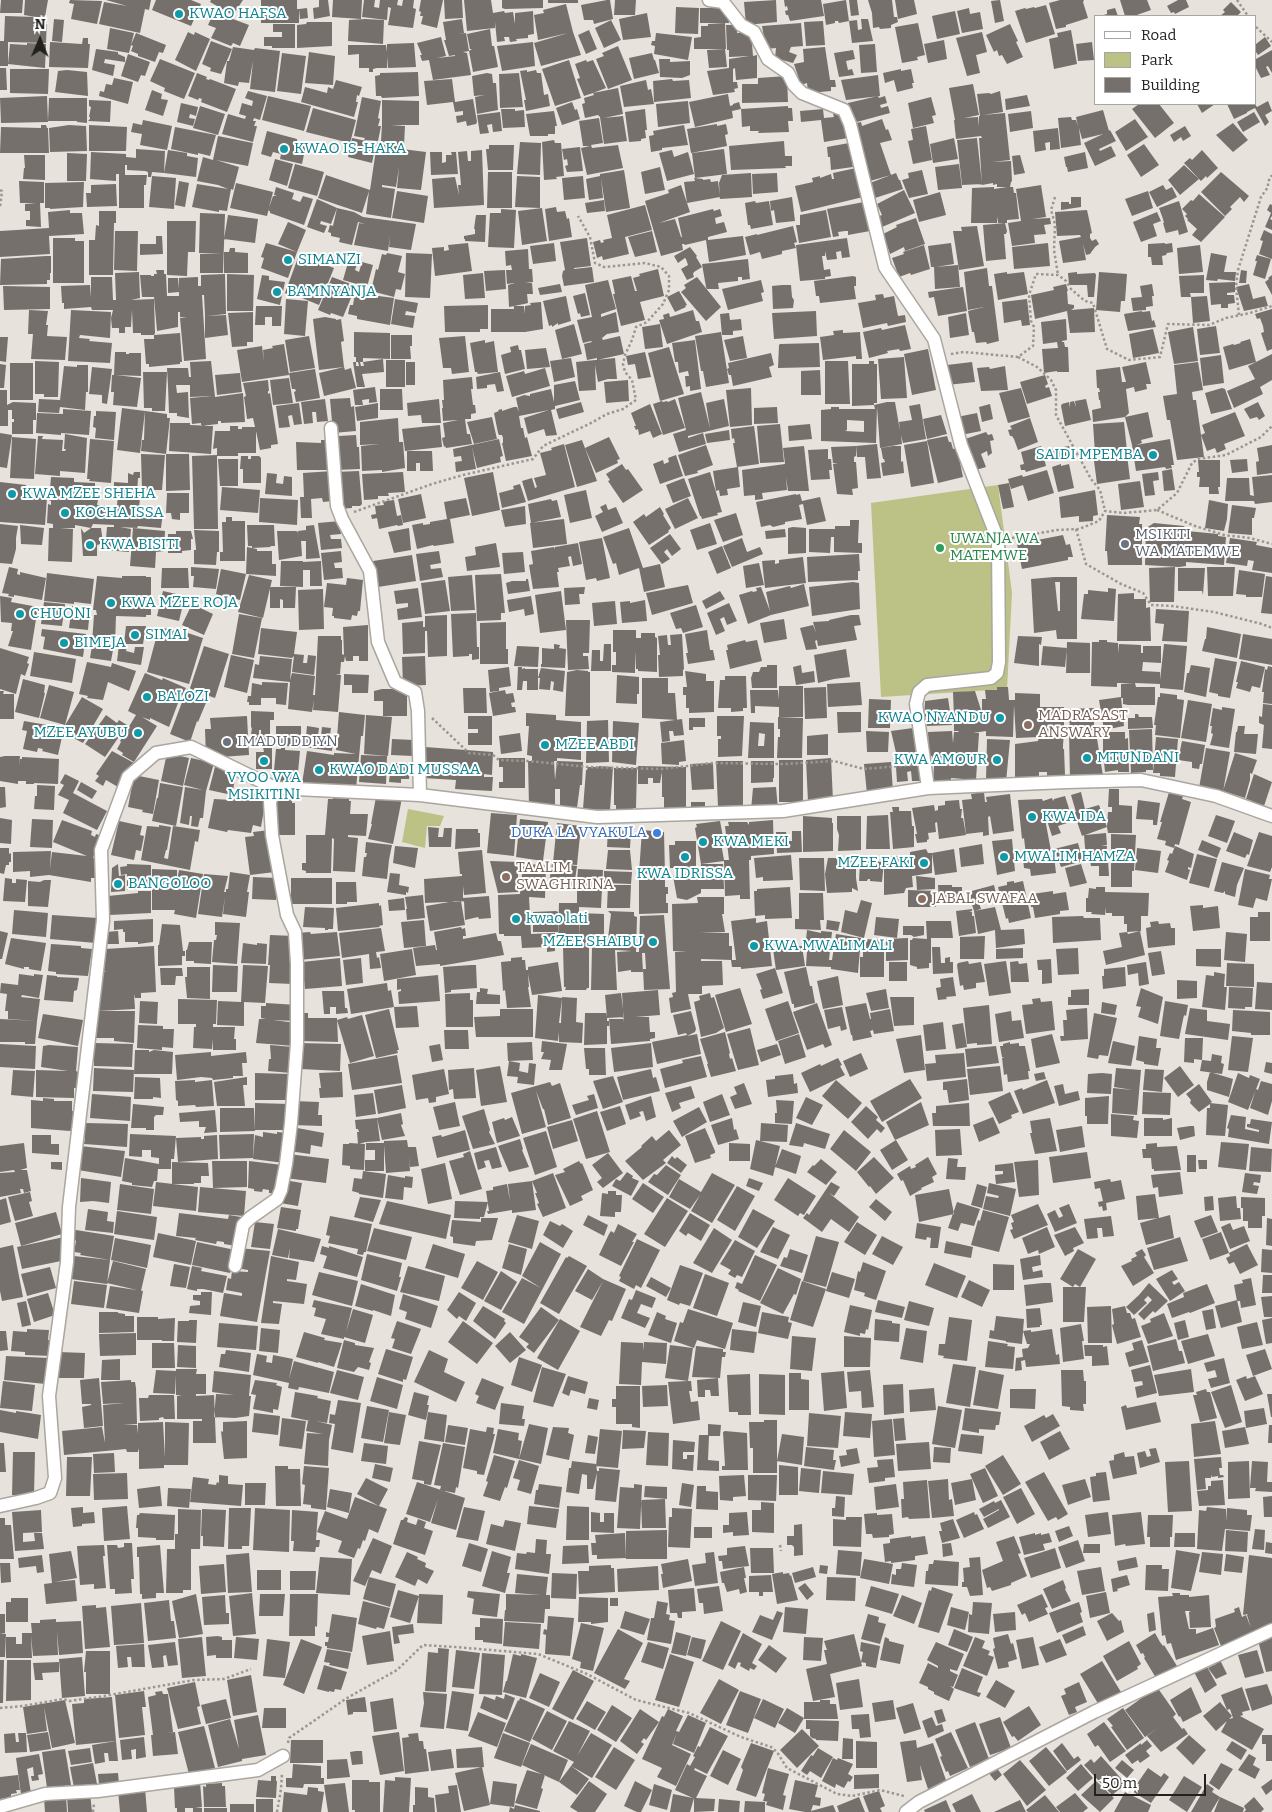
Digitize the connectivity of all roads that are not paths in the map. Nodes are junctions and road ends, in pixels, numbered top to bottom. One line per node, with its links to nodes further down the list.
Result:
1 (709, 0): 4 (street)
2 (332, 428): 5 (street)
3 (275, 788): 5 (street); 7 (street); 8 (street)
4 (928, 788): 5 (street); 6 (street)
5 (420, 794)
6 (1272, 816)
7 (234, 1266)
8 (0, 1506)
9 (1272, 1630): 12 (street)
10 (283, 1756): 11 (street)
11 (0, 1807)
12 (906, 1812)

